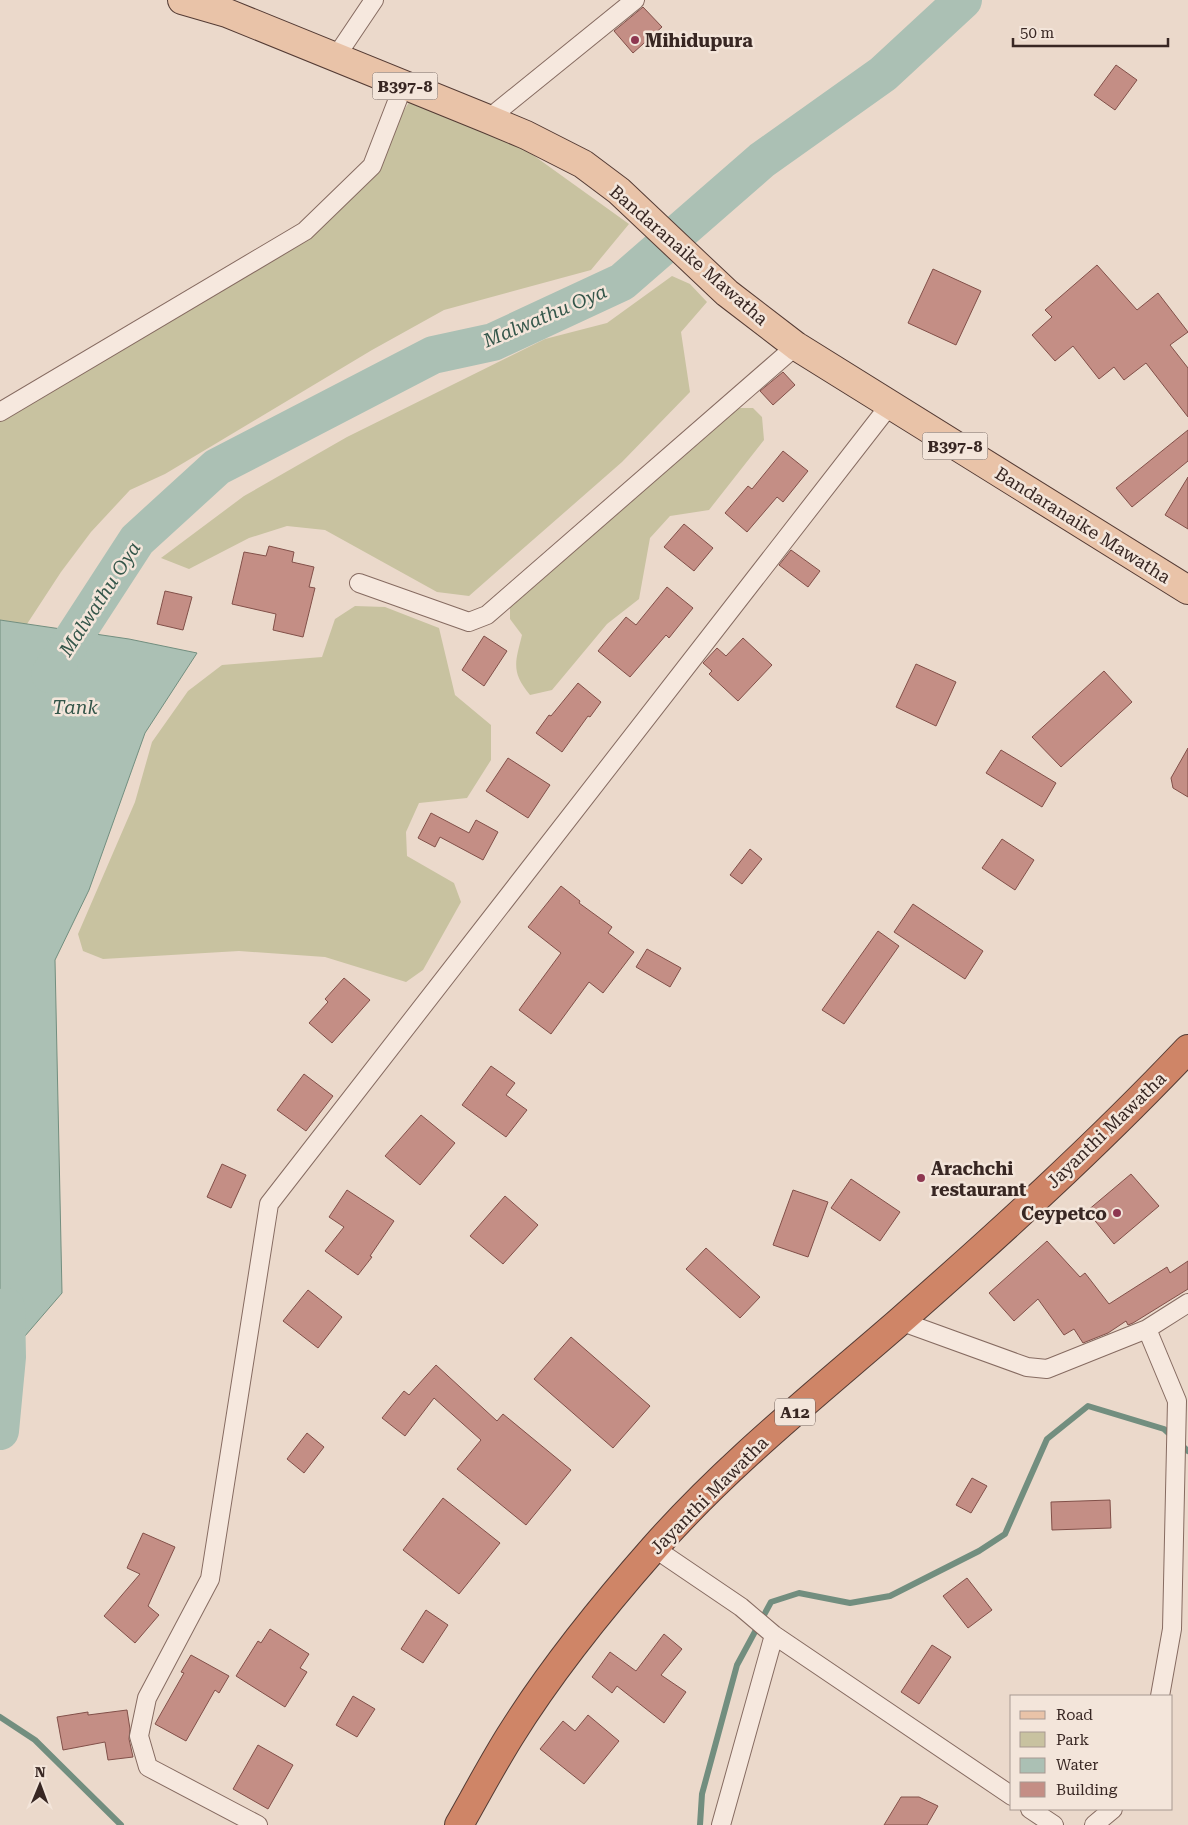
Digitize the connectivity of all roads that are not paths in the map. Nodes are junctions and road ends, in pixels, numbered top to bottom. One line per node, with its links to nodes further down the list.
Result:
1 (182, 0): 4 (main road, Bandaranaike Mawatha / B397-8)
2 (374, 0): 4 (street)
3 (635, 0): 6 (street)
4 (335, 58): 5 (main road, Bandaranaike Mawatha / B397-8)
5 (403, 86): 6 (main road, Bandaranaike Mawatha / B397-8); 9 (street)
6 (488, 119): 7 (main road, Bandaranaike Mawatha / B397-8)
7 (796, 346): 8 (main road, Bandaranaike Mawatha / B397-8); 10 (street)
8 (889, 406): 11 (main road, Bandaranaike Mawatha / B397-8); 23 (street)
9 (0, 412)
10 (358, 582)
11 (1188, 590)
12 (1188, 1049): 14 (highway, Jayanthi Mawatha / A12)
13 (1188, 1303): 15 (street)
14 (900, 1321): 15 (street); 17 (highway, Jayanthi Mawatha / A12)
15 (1147, 1329): 16 (street)
16 (1182, 1407): 19 (street)
17 (654, 1548): 18 (street); 24 (highway, Jayanthi Mawatha / A12)
18 (770, 1631): 20 (street); 25 (street)
19 (1160, 1695)
20 (1010, 1795)
21 (1032, 1810): 26 (street)
22 (1112, 1810): 27 (street)
23 (258, 1825)
24 (459, 1825)
25 (721, 1825)
26 (1054, 1825)
27 (1094, 1825)

